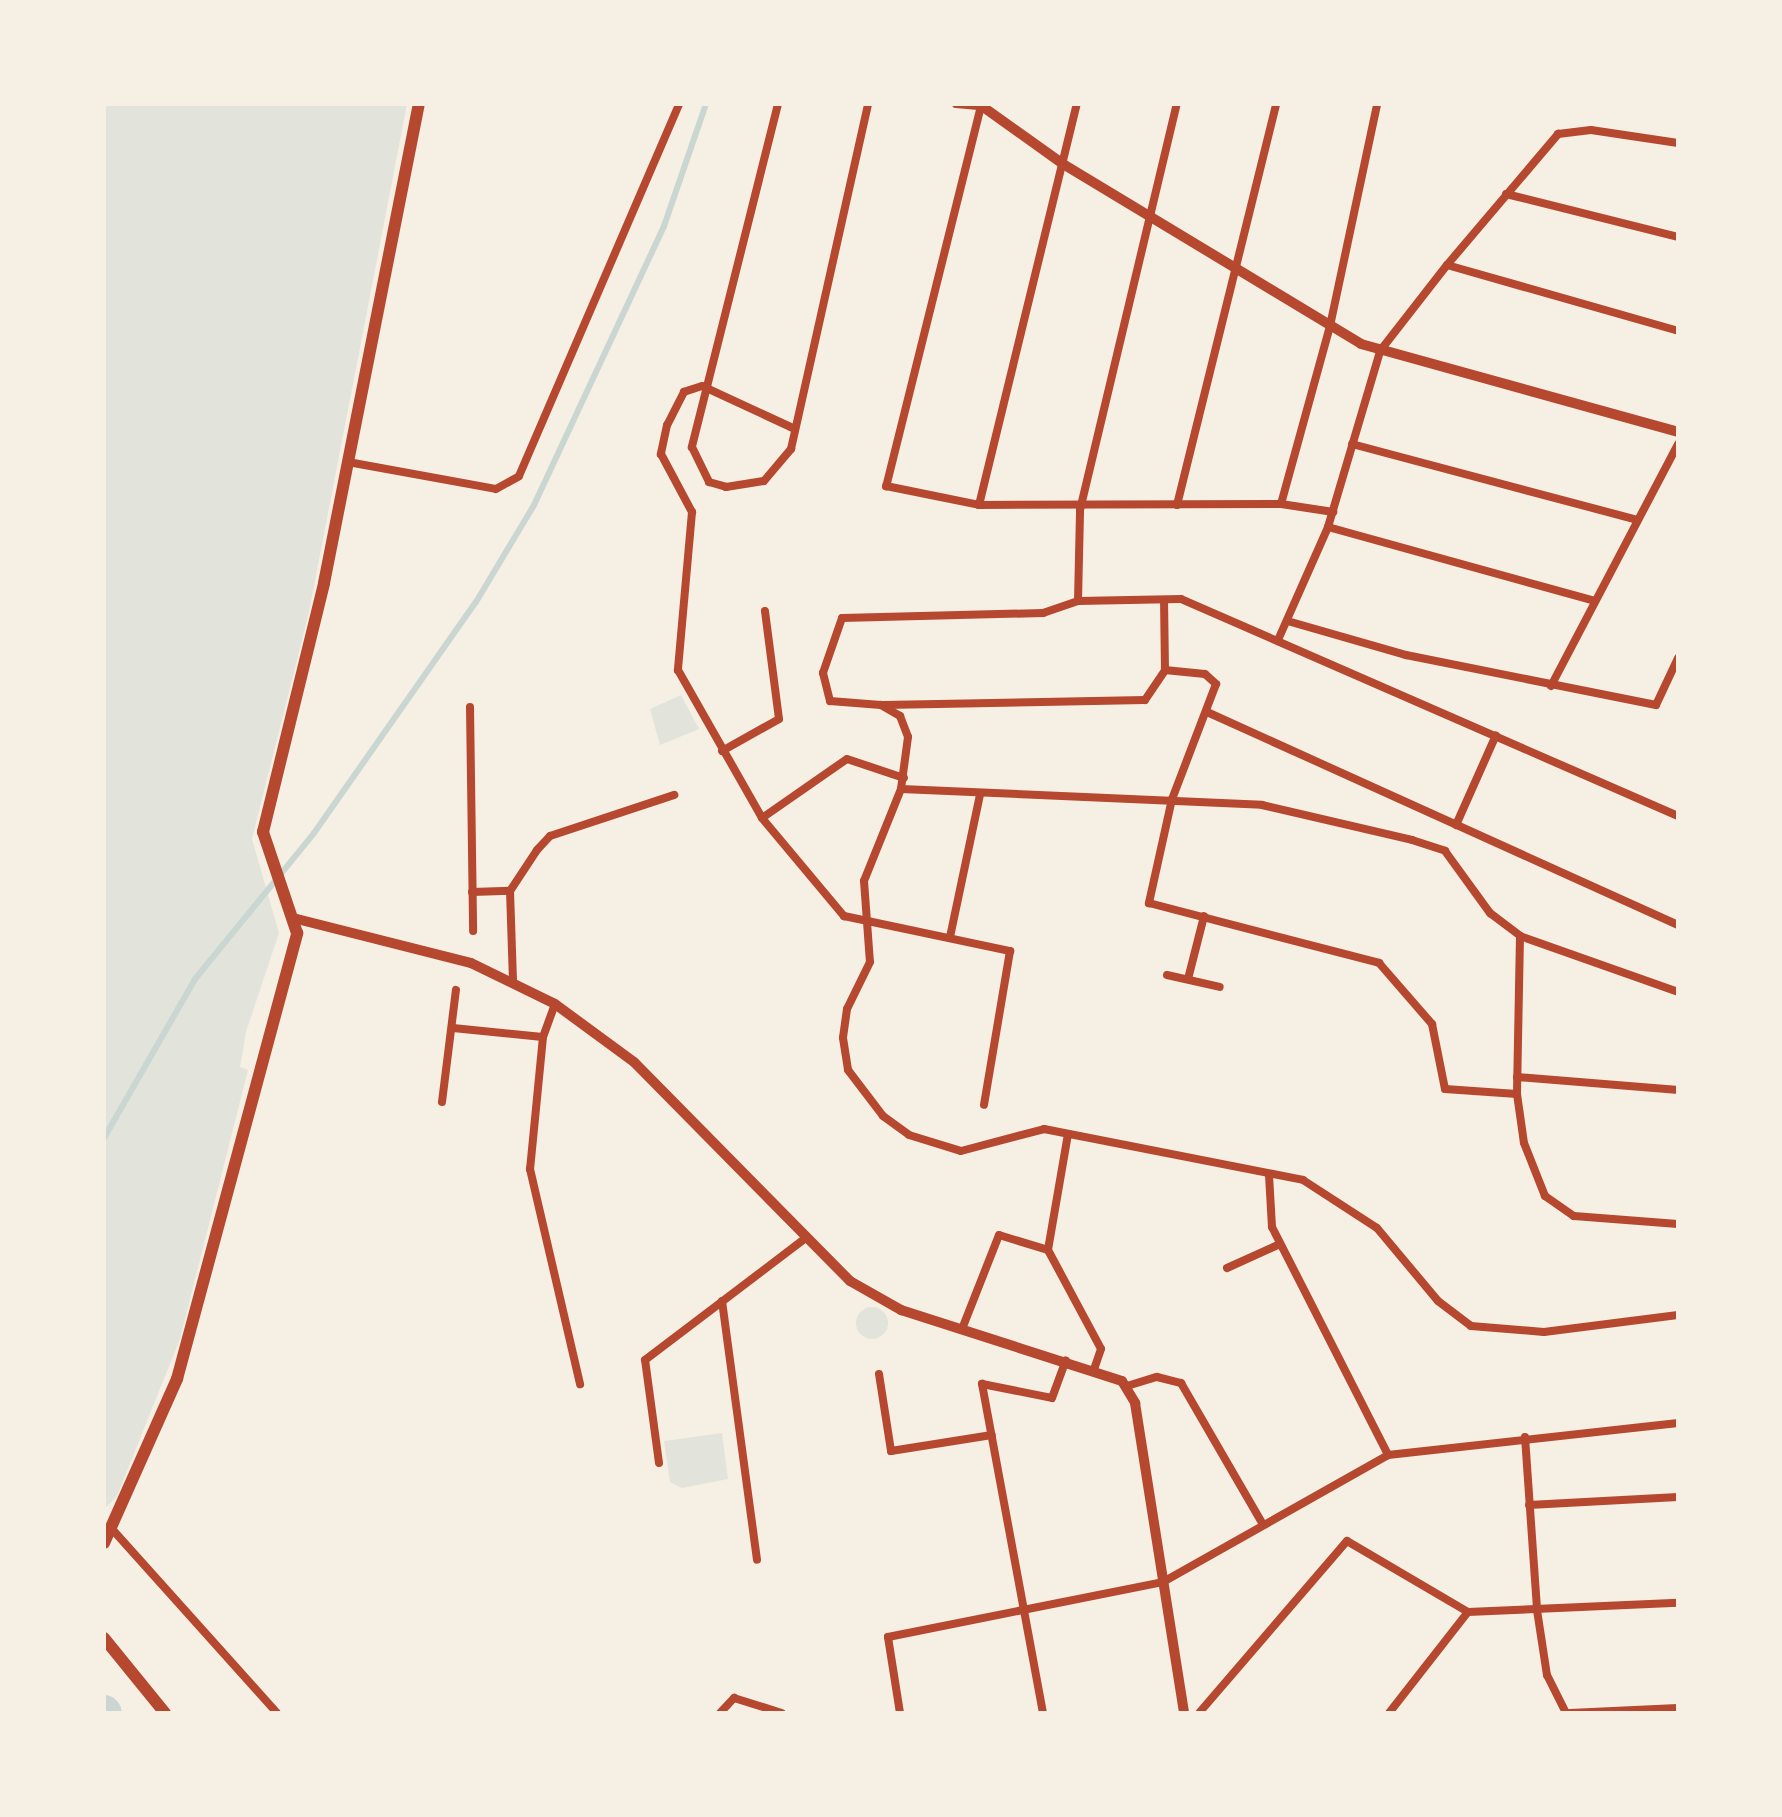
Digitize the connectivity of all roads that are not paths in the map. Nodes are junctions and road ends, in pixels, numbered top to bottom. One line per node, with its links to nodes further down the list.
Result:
1 (419, 104): 26 (main road)
2 (679, 104): 26 (street)
3 (778, 104): 21 (street)
4 (868, 104): 22 (street)
5 (956, 104): 10 (street)
6 (1077, 104): 12 (street)
7 (1177, 104): 14 (street)
8 (1276, 104): 17 (street)
9 (1377, 104): 18 (street)
10 (980, 105): 12 (street); 28 (street)
11 (1678, 143): 13 (street)
12 (1063, 164): 14 (street); 28 (street)
13 (1506, 194): 15 (street); 16 (street)
14 (1152, 217): 17 (street); 30 (street)
15 (1678, 237)
16 (1447, 265): 19 (street); 20 (street)
17 (1238, 271): 18 (street); 29 (street)
18 (1330, 326): 20 (street); 27 (street)
19 (1678, 331)
20 (1380, 351): 23 (street); 24 (street)
21 (702, 386): 22 (street); 22 (street); 47 (street)
22 (795, 429)
23 (1678, 432)
24 (1352, 444): 31 (street); 32 (street)
25 (1678, 444): 32 (street)
26 (348, 462): 60 (main road)
27 (1281, 504): 29 (street); 31 (street)
28 (979, 505): 30 (street)
29 (1177, 505): 30 (street)
30 (1080, 510): 36 (street)
31 (1333, 512): 33 (street)
32 (1637, 520): 35 (street)
33 (1328, 527): 35 (street); 38 (street)
34 (1164, 600): 36 (street); 39 (street); 41 (street)
35 (1592, 600): 42 (street)
36 (1078, 601): 43 (street)
37 (765, 611): 47 (street)
38 (1291, 622): 39 (street); 42 (street)
39 (1278, 640): 46 (street)
40 (1678, 658): 42 (street)
41 (1165, 670): 43 (street); 45 (street)
42 (1551, 686)
43 (881, 705): 48 (street)
44 (470, 707): 57 (street)
45 (1207, 712): 52 (street); 55 (street)
46 (1496, 735): 53 (street); 55 (street)
47 (722, 751): 54 (street)
48 (904, 778): 49 (street); 54 (street)
49 (901, 789): 51 (street); 59 (street)
50 (674, 795): 56 (street)
51 (980, 795): 52 (street); 64 (street)
52 (1172, 799): 58 (street); 63 (street)
53 (1678, 816)
54 (762, 818): 59 (street)
55 (1456, 825): 61 (street)
56 (510, 891): 57 (street); 67 (street)
57 (472, 892): 62 (street)
58 (1204, 916): 66 (street); 76 (street)
59 (861, 917): 64 (street); 79 (street)
60 (297, 919): 67 (street); 102 (main road)
61 (1678, 925)
62 (473, 931)
63 (1520, 936): 70 (street); 74 (street)
64 (950, 937): 78 (street)
65 (1167, 975): 66 (street)
66 (1188, 979): 68 (street)
67 (513, 981): 71 (street)
68 (1220, 987)
69 (456, 990): 72 (street)
70 (1678, 992)
71 (555, 1004): 73 (street); 82 (street)
72 (453, 1028): 73 (street); 77 (street)
73 (543, 1037): 92 (street)
74 (1517, 1077): 75 (street); 76 (street)
75 (1678, 1090)
76 (1517, 1094): 81 (street)
77 (442, 1102)
78 (984, 1105)
79 (1068, 1134): 80 (street); 84 (street)
80 (1269, 1175): 83 (street); 87 (street)
81 (1678, 1224)
82 (803, 1240): 86 (street); 88 (street)
83 (1280, 1244): 85 (street); 97 (street)
84 (1048, 1250): 88 (street); 90 (street)
85 (1227, 1268)
86 (722, 1301): 98 (street); 104 (street)
87 (1678, 1315)
88 (962, 1329): 89 (street)
89 (1066, 1360): 90 (street); 95 (street)
90 (1094, 1369): 93 (street)
91 (879, 1374): 95 (street)
92 (580, 1384)
93 (1127, 1386): 101 (street); 105 (street)
94 (1678, 1423): 96 (street)
95 (992, 1435): 108 (street)
96 (1525, 1437): 97 (street); 100 (street)
97 (1388, 1455): 101 (street)
98 (659, 1463)
99 (1678, 1497): 100 (street)
100 (1529, 1505): 107 (street)
101 (1262, 1523): 105 (street)
102 (112, 1529): 103 (main road); 113 (street)
103 (104, 1543)
104 (757, 1560)
105 (1163, 1582): 108 (street); 118 (street)
106 (1678, 1603): 107 (street)
107 (1537, 1610): 109 (street); 121 (street)
108 (1022, 1611): 116 (street); 117 (street)
109 (1468, 1612): 119 (street); 120 (street)
110 (104, 1638): 112 (main road)
111 (1678, 1708): 121 (street)
112 (165, 1713)
113 (277, 1713)
114 (720, 1713): 115 (street)
115 (782, 1713)
116 (900, 1713)
117 (1043, 1713)
118 (1184, 1713)
119 (1199, 1713)
120 (1389, 1713)
121 (1568, 1713)

